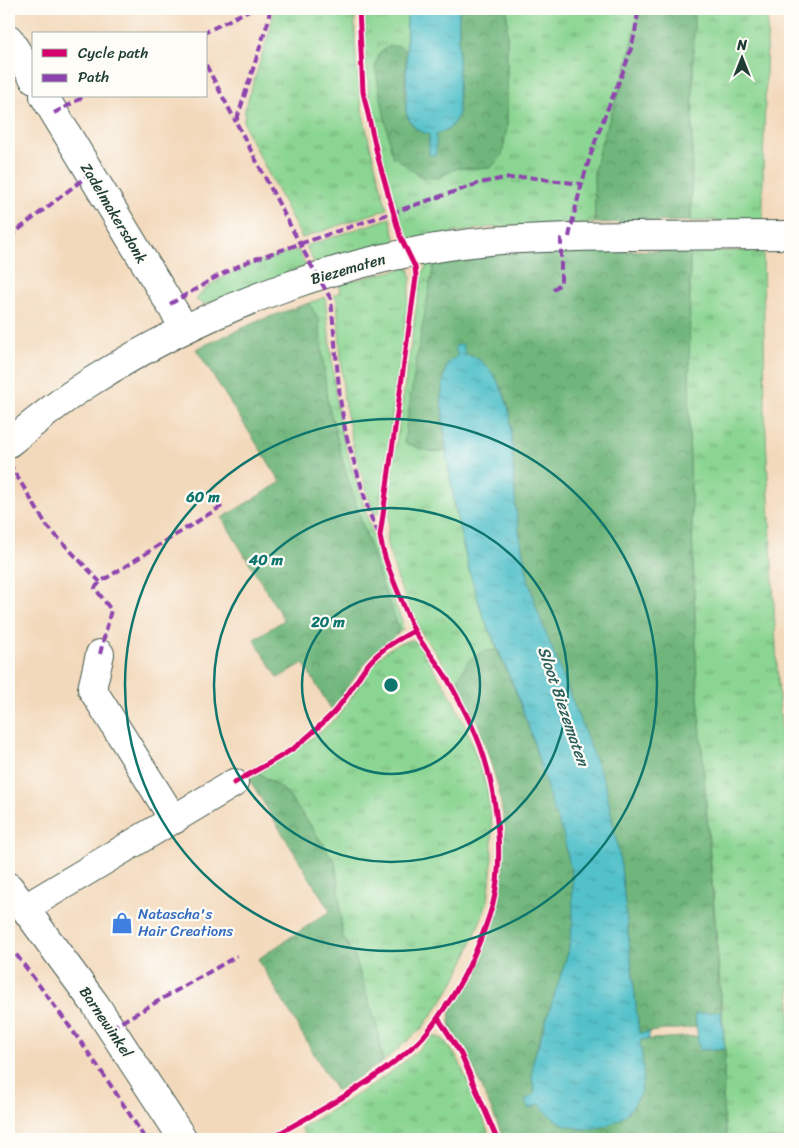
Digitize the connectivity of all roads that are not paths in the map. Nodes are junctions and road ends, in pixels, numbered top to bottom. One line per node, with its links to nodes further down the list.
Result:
1 (9, 39): 2 (street)
2 (32, 76)
3 (45, 98): 5 (street, Zadelmakersdonk)
4 (790, 235): 5 (street, Biezematen)
5 (185, 329): 6 (street, Biezematen)
6 (9, 443)
7 (100, 654): 9 (street)
8 (234, 783): 9 (street, Barnewinkel)
9 (174, 820): 10 (street, Barnewinkel)
10 (17, 898): 11 (street, Barnewinkel)
11 (183, 1139)

